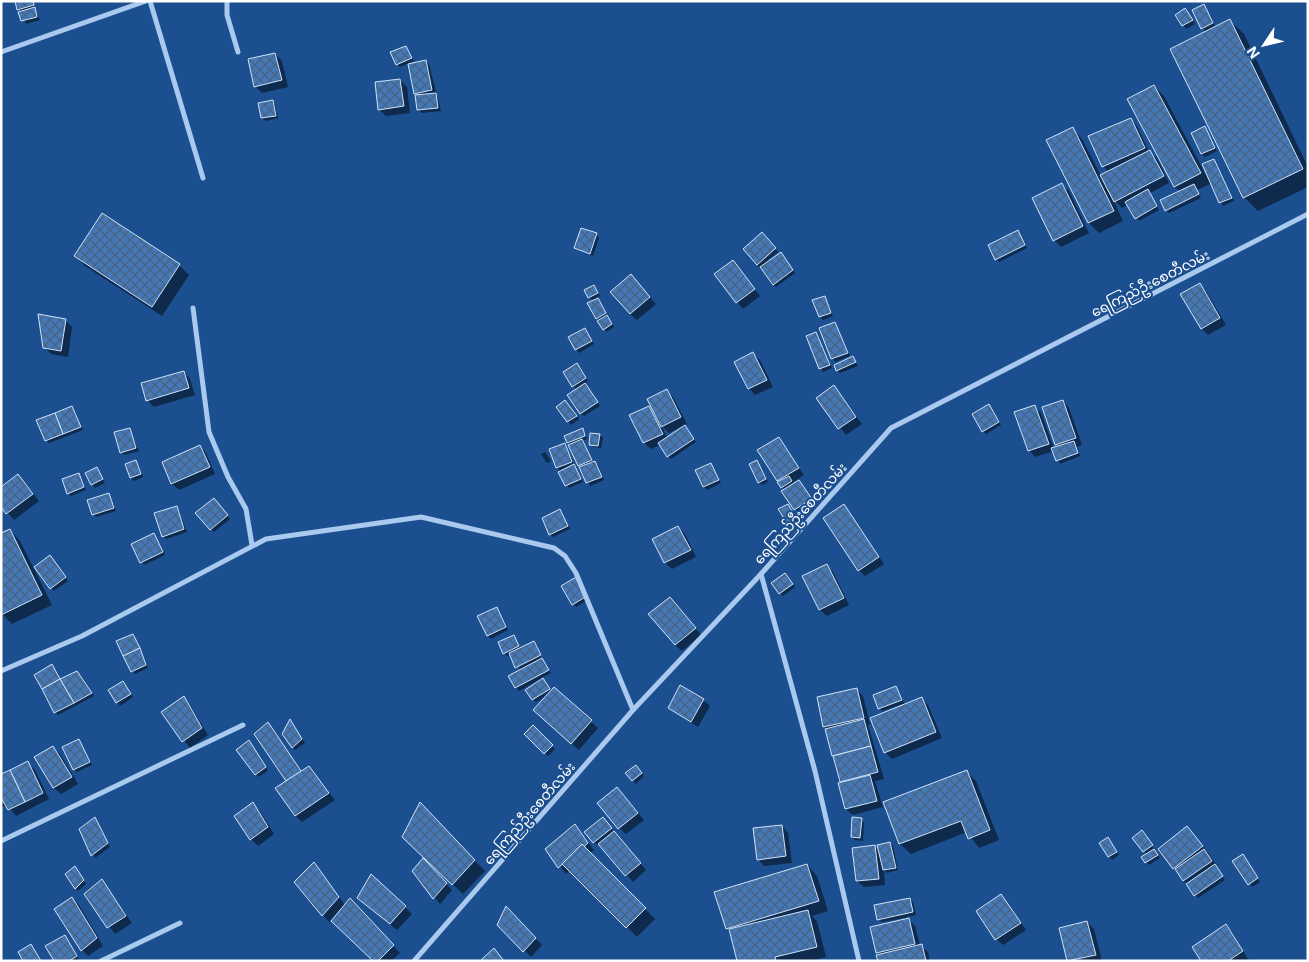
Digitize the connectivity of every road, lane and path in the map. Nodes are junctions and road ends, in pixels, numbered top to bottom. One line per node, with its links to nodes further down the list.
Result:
1 (148, 1): 3 (street); 5 (street)
2 (227, 1): 4 (street)
3 (1, 52)
4 (238, 52)
5 (203, 178)
6 (1308, 214): 9 (street, ရေကြည်ဦးစေတီလမ်း)
7 (193, 308): 8 (street)
8 (252, 545): 10 (street); 11 (street)
9 (761, 574): 11 (street, ရေကြည်ဦးစေတီလမ်း); 17 (street)
10 (1, 671)
11 (633, 710): 16 (street, ရေကြည်ဦးစေတီလမ်း)
12 (243, 725): 13 (street)
13 (1, 841)
14 (180, 923): 15 (street)
15 (101, 961)
16 (414, 961)
17 (859, 961)

